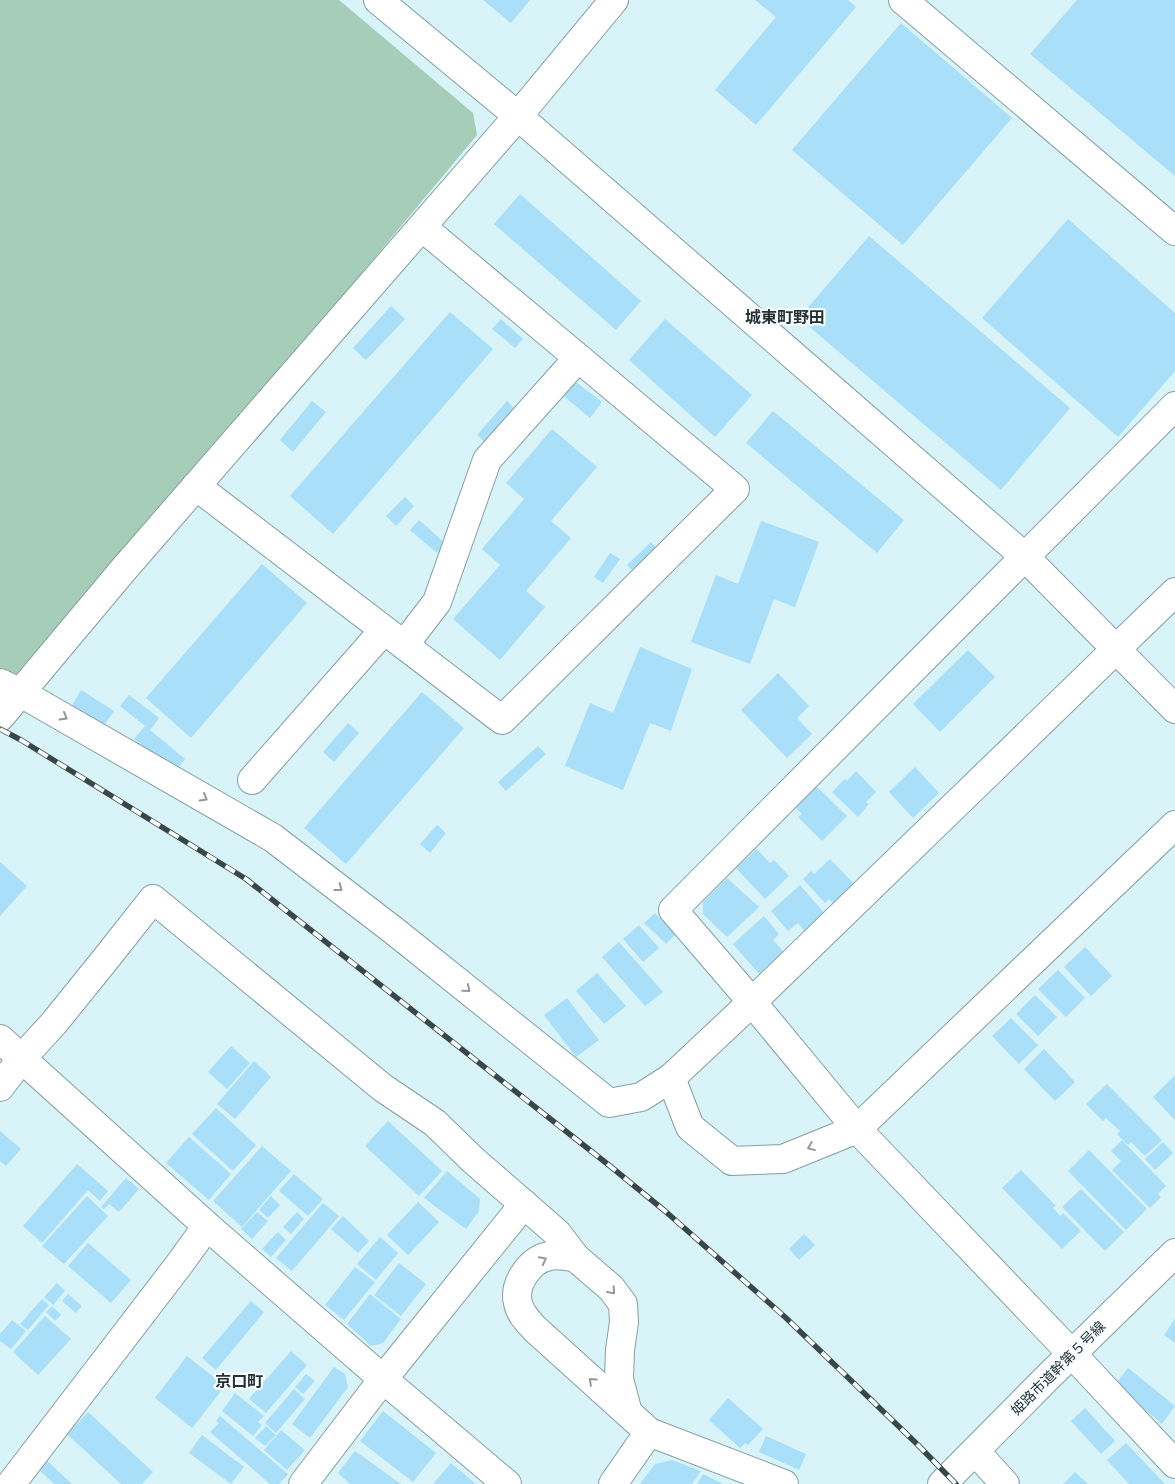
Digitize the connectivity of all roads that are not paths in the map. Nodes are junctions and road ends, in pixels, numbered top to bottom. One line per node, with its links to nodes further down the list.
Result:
1 (378, 0): 4 (street)
2 (614, 0): 4 (street)
3 (903, 0): 6 (street)
4 (518, 116): 5 (street); 10 (street)
5 (422, 227): 7 (street); 9 (street)
6 (1175, 231)
7 (578, 358): 12 (street); 12 (street)
8 (1175, 406): 10 (street)
9 (196, 486): 12 (street); 14 (street)
10 (1025, 557): 13 (street); 19 (street)
11 (1175, 592): 13 (street)
12 (394, 638): 17 (street)
13 (1116, 651): 15 (street); 19 (street)
14 (11, 688): 16 (street); 22 (street, one-way to 22)
15 (1175, 709)
16 (0, 717)
17 (252, 780)
18 (1175, 825): 24 (street)
19 (752, 1002): 22 (street); 24 (street)
20 (0, 1039): 21 (street)
21 (22, 1058): 23 (street); 25 (street); 26 (street)
22 (671, 1078): 24 (street, one-way to 22)
23 (0, 1087)
24 (857, 1129): 29 (street)
25 (524, 1204): 28 (street); 30 (street)
26 (207, 1226): 30 (street); 35 (street)
27 (1175, 1253): 29 (street, 姫路市道幹第５号線)
28 (576, 1258): 31 (street, one-way to 31); 31 (street, one-way to 28)
29 (1072, 1354): 33 (street, 姫路市道幹第５号線); 34 (street)
30 (383, 1379): 36 (street); 37 (street)
31 (628, 1413): 32 (street)
32 (649, 1432): 38 (street); 39 (street)
33 (975, 1451): 40 (street, 姫路市道幹第５号線); 41 (street)
34 (1175, 1464)
35 (11, 1484)
36 (303, 1484)
37 (507, 1484)
38 (613, 1484)
39 (784, 1484)
40 (942, 1484)
41 (1005, 1484)

